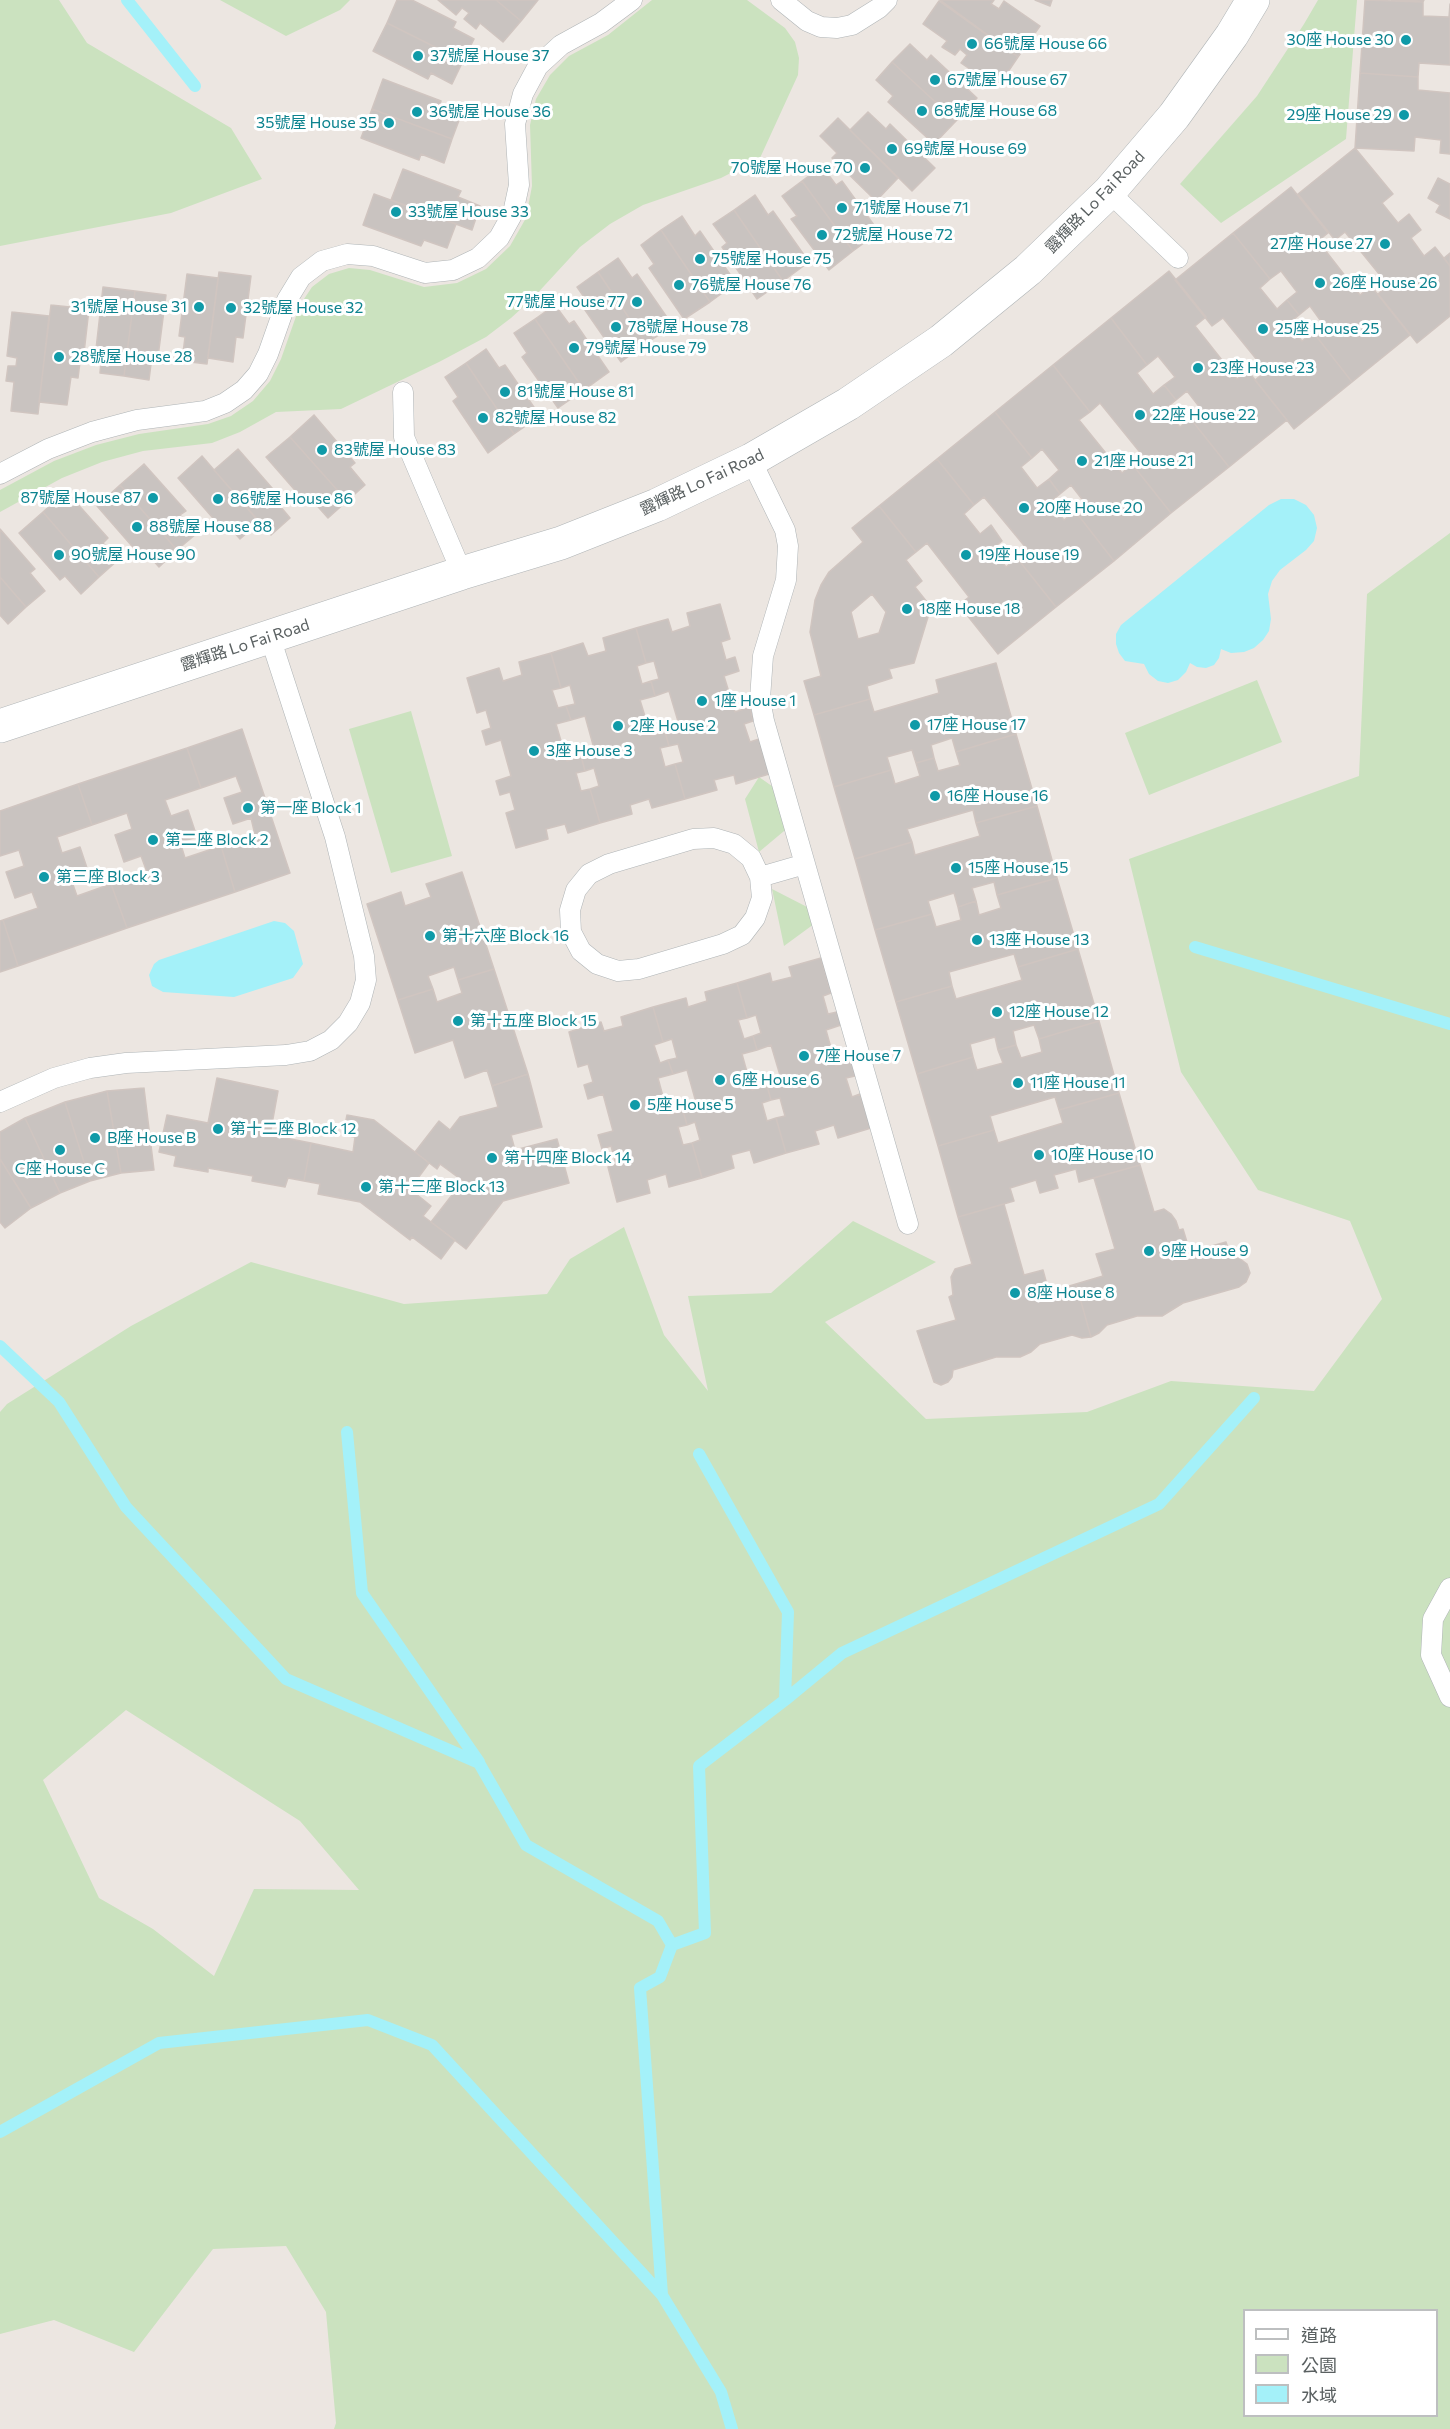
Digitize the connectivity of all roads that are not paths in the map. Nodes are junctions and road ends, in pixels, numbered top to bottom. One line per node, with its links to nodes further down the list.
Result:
1 (632, 0): 9 (lane)
2 (781, 0): 3 (lane)
3 (887, 0)
4 (1253, 0): 5 (street, 露輝路 Lo Fai Road)
5 (1109, 192): 6 (lane); 8 (street, 露輝路 Lo Fai Road)
6 (1178, 258)
7 (403, 392): 10 (lane)
8 (751, 460): 10 (street, 露輝路 Lo Fai Road); 13 (lane)
9 (0, 474)
10 (462, 573): 11 (street, 露輝路 Lo Fai Road)
11 (270, 637): 12 (street, 露輝路 Lo Fai Road); 15 (lane)
12 (0, 726)
13 (805, 864): 14 (lane); 16 (lane)
14 (760, 877): 14 (lane)
15 (0, 1102)
16 (908, 1224)
17 (1450, 1588): 18 (lane)
18 (1450, 1697)

